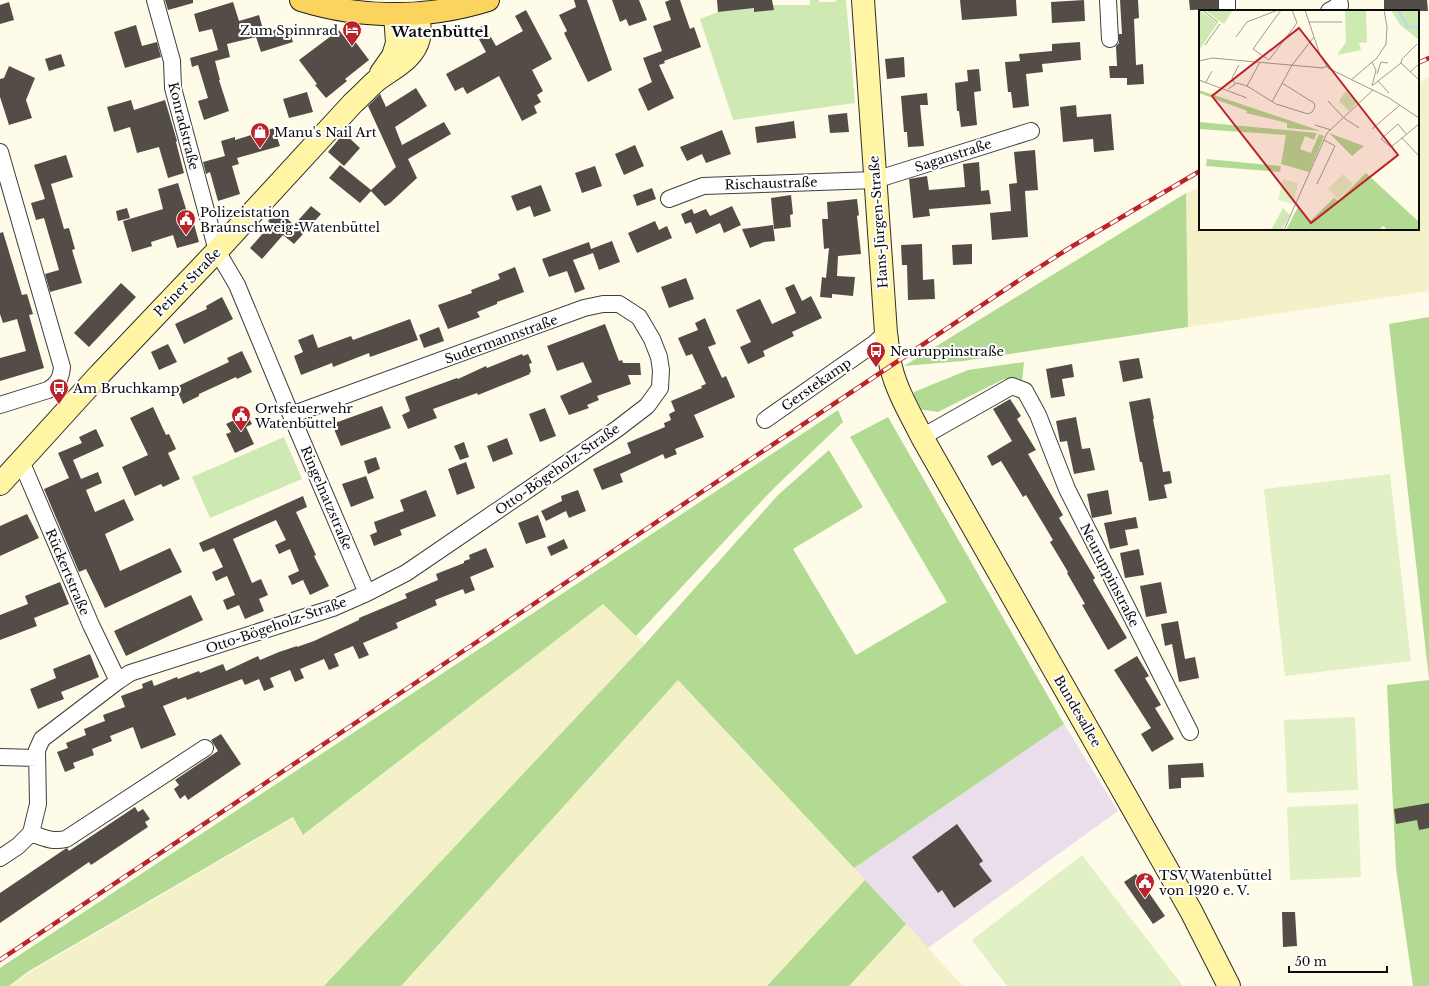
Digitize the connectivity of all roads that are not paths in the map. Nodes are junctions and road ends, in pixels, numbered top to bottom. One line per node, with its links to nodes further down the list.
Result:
1 (155, 0): 16 (street, Konradstraße)
2 (300, 0): 8 (main road)
3 (488, 0): 9 (main road)
4 (862, 0): 14 (main road, Hans-Jürgen-Straße)
5 (1108, 0): 10 (street)
6 (1340, 0): 7 (street)
7 (1331, 10)
8 (395, 14): 9 (main road); 11 (main road, Peiner Straße)
9 (418, 14): 11 (main road, Peiner Straße)
10 (1110, 39)
11 (376, 81): 16 (main road, Peiner Straße)
12 (1031, 131): 14 (street, Saganstraße)
13 (0, 152): 19 (street)
14 (875, 180): 15 (street, Rischaustraße); 17 (main road, Hans-Jürgen-Straße)
15 (669, 199)
16 (217, 251): 20 (street, Ringelnatzstraße); 23 (main road, Peiner Straße)
17 (886, 333): 21 (street, Gerstekamp); 22 (main road, Hans-Jürgen-Straße)
18 (660, 388): 20 (street, Sudermannstraße); 25 (street, Otto-Bögeholz-Straße)
19 (0, 405)
20 (291, 415): 25 (street, Ringelnatzstraße)
21 (765, 420)
22 (922, 438): 27 (street, Neuruppinstraße); 33 (main road, Bundesallee)
23 (21, 461): 24 (main road, Peiner Straße); 26 (street, Rückertstraße)
24 (0, 484)
25 (367, 592): 26 (street, Otto-Bögeholz-Straße)
26 (118, 681): 30 (street, Otto-Bögeholz-Straße)
27 (1190, 732)
28 (205, 748): 31 (street)
29 (0, 757): 30 (street)
30 (37, 758): 31 (street, Otto-Bögeholz-Straße)
31 (31, 833): 32 (street)
32 (0, 858)
33 (1229, 986)

